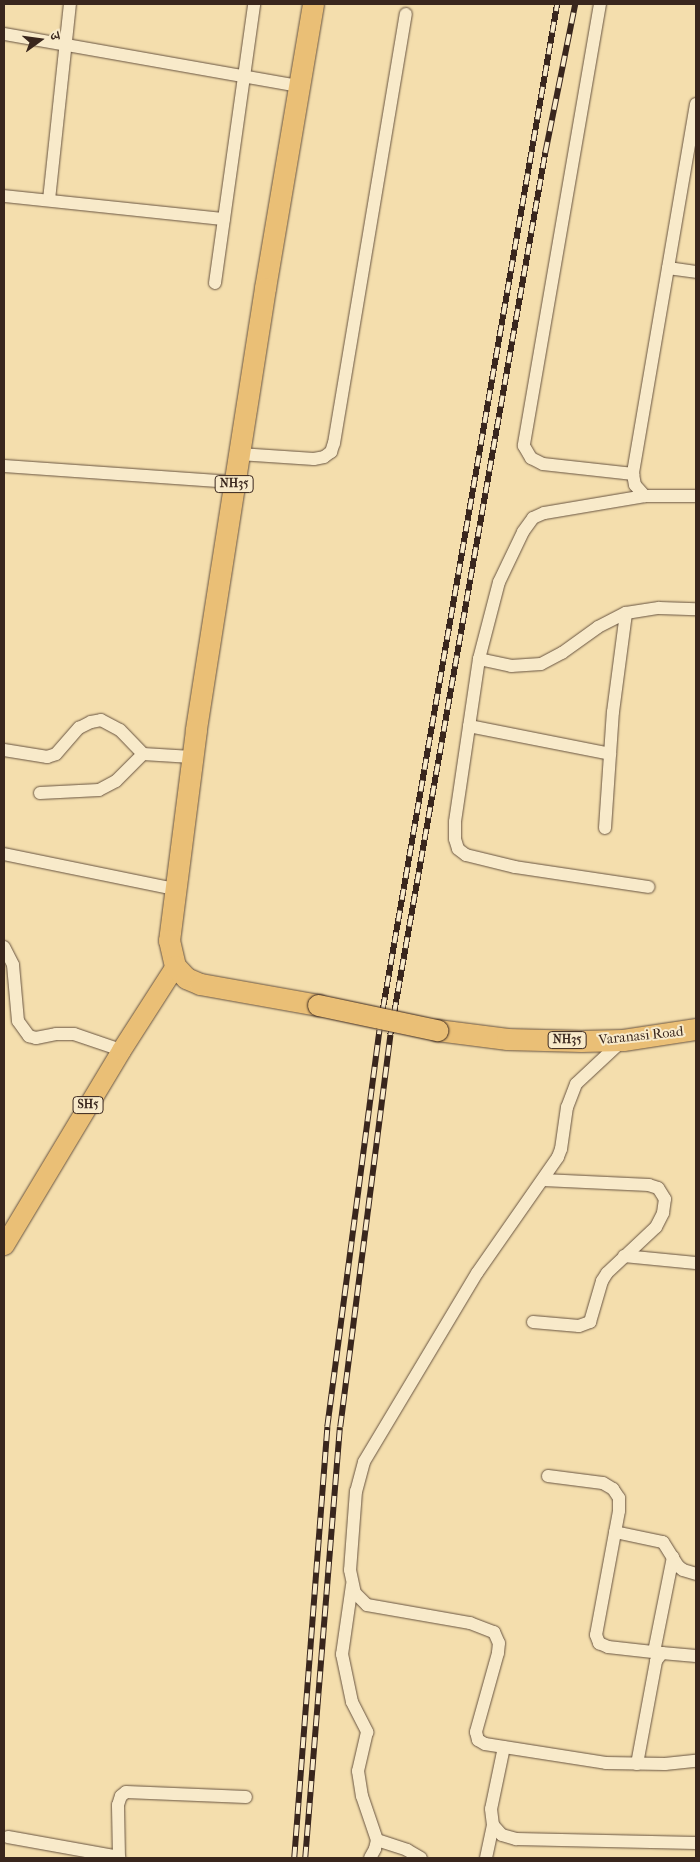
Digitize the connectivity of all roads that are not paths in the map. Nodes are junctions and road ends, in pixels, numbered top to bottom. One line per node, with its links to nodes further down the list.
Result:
1 (70, 4): 7 (street)
2 (254, 4): 8 (street)
3 (314, 4): 9 (highway, NH35)
4 (600, 4): 21 (street)
5 (406, 14): 19 (street)
6 (4, 34): 7 (street)
7 (66, 45): 8 (street); 14 (street)
8 (244, 76): 9 (street); 15 (street)
9 (300, 86): 19 (highway, NH35)
10 (696, 104): 11 (street)
11 (683, 181): 12 (street); 16 (street)
12 (696, 183)
13 (4, 196): 14 (street)
14 (49, 200): 15 (street)
15 (224, 219): 18 (street)
16 (668, 268): 17 (street); 21 (street)
17 (696, 272)
18 (215, 283)
19 (239, 454): 22 (highway, NH35)
20 (4, 466): 22 (street)
21 (633, 474): 23 (street)
22 (235, 482): 32 (highway, NH35)
23 (645, 496): 24 (street); 27 (street)
24 (696, 496)
25 (696, 609): 26 (street)
26 (626, 613): 27 (street); 31 (street)
27 (479, 659): 28 (street)
28 (469, 726): 31 (street); 36 (street)
29 (4, 750): 30 (street)
30 (144, 754): 32 (street); 33 (street)
31 (610, 754): 34 (street)
32 (192, 757): 37 (highway, NH35)
33 (40, 793)
34 (605, 828)
35 (4, 854): 37 (street)
36 (649, 887)
37 (175, 889): 39 (highway, NH35)
38 (4, 948): 42 (street)
39 (174, 966): 41 (highway, Varanasi Road / NH35, bridge); 42 (main road, SH5)
40 (696, 1029): 41 (highway, Varanasi Road / NH35)
41 (623, 1040): 43 (street)
42 (121, 1050): 44 (main road, SH5)
43 (543, 1180): 45 (street); 52 (street)
44 (4, 1245)
45 (624, 1256): 46 (street); 47 (street)
46 (696, 1264)
47 (533, 1322)
48 (548, 1476): 49 (street)
49 (615, 1532): 50 (street); 53 (street)
50 (673, 1557): 51 (street); 53 (street)
51 (696, 1574)
52 (352, 1585): 55 (street); 61 (street)
53 (658, 1652): 54 (street); 57 (street)
54 (696, 1656)
55 (504, 1747): 57 (street); 59 (street)
56 (696, 1761): 57 (street)
57 (637, 1764)
58 (246, 1797): 63 (street)
59 (493, 1825): 62 (street); 66 (street)
60 (8, 1837): 63 (street)
61 (377, 1840): 64 (street); 65 (street)
62 (696, 1843)
63 (119, 1857)
64 (370, 1858)
65 (421, 1858)
66 (486, 1858)

